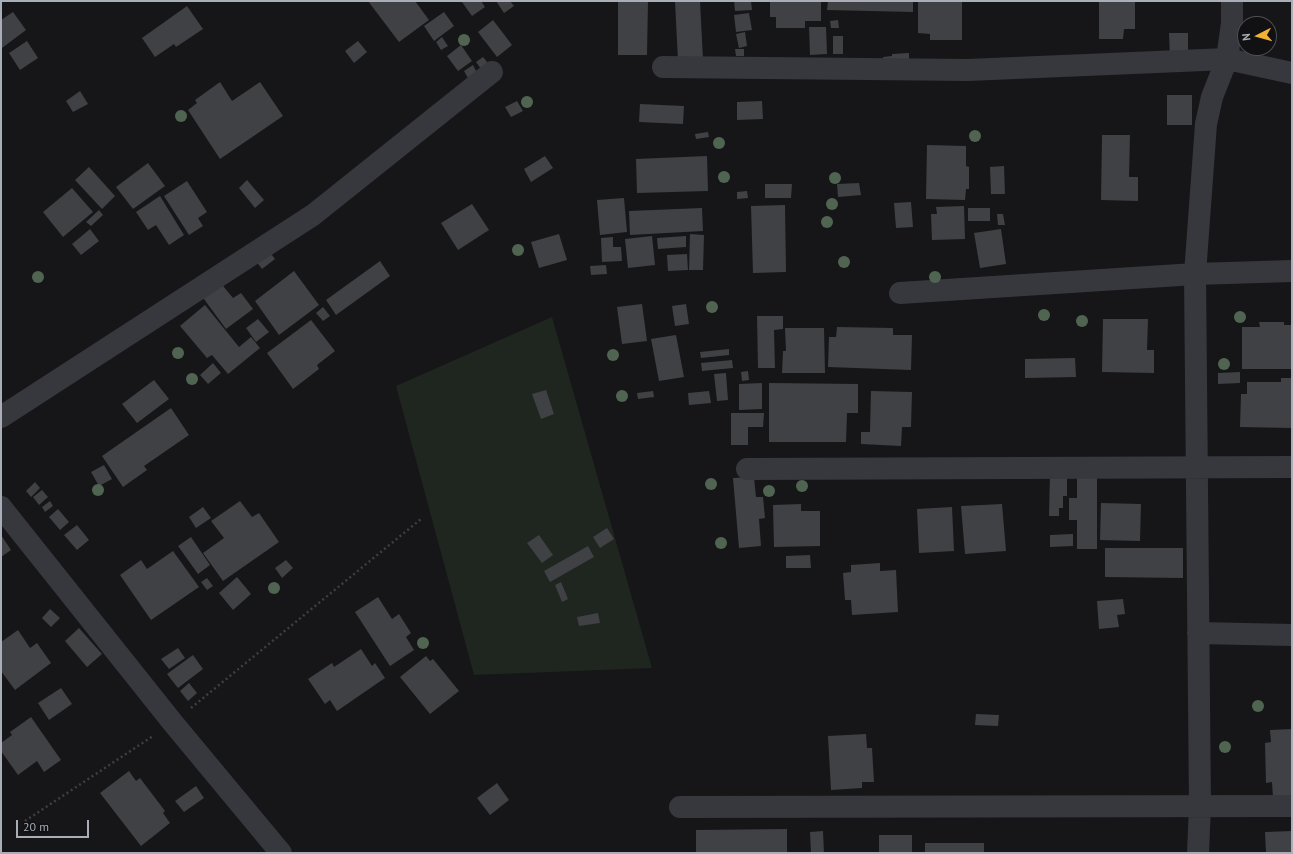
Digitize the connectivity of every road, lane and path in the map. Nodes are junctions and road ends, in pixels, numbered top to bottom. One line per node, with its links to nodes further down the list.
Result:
1 (1232, 1): 2 (street)
2 (1226, 59): 3 (street); 5 (street); 7 (street)
3 (663, 68)
4 (492, 72): 9 (street)
5 (1292, 73)
6 (1292, 271): 7 (street)
7 (1195, 274): 8 (street); 11 (street)
8 (900, 293)
9 (1, 417)
10 (1292, 467): 11 (street)
11 (1196, 468): 12 (street); 15 (street)
12 (746, 469)
13 (1, 507): 17 (street)
14 (421, 519): 17 (path)
15 (1198, 633): 16 (street); 18 (street)
16 (1292, 635)
17 (173, 723): 21 (path); 22 (street)
18 (1200, 806): 19 (street); 20 (street); 23 (street)
19 (1292, 806)
20 (680, 807)
21 (25, 821)
22 (281, 853)
23 (1198, 853)

